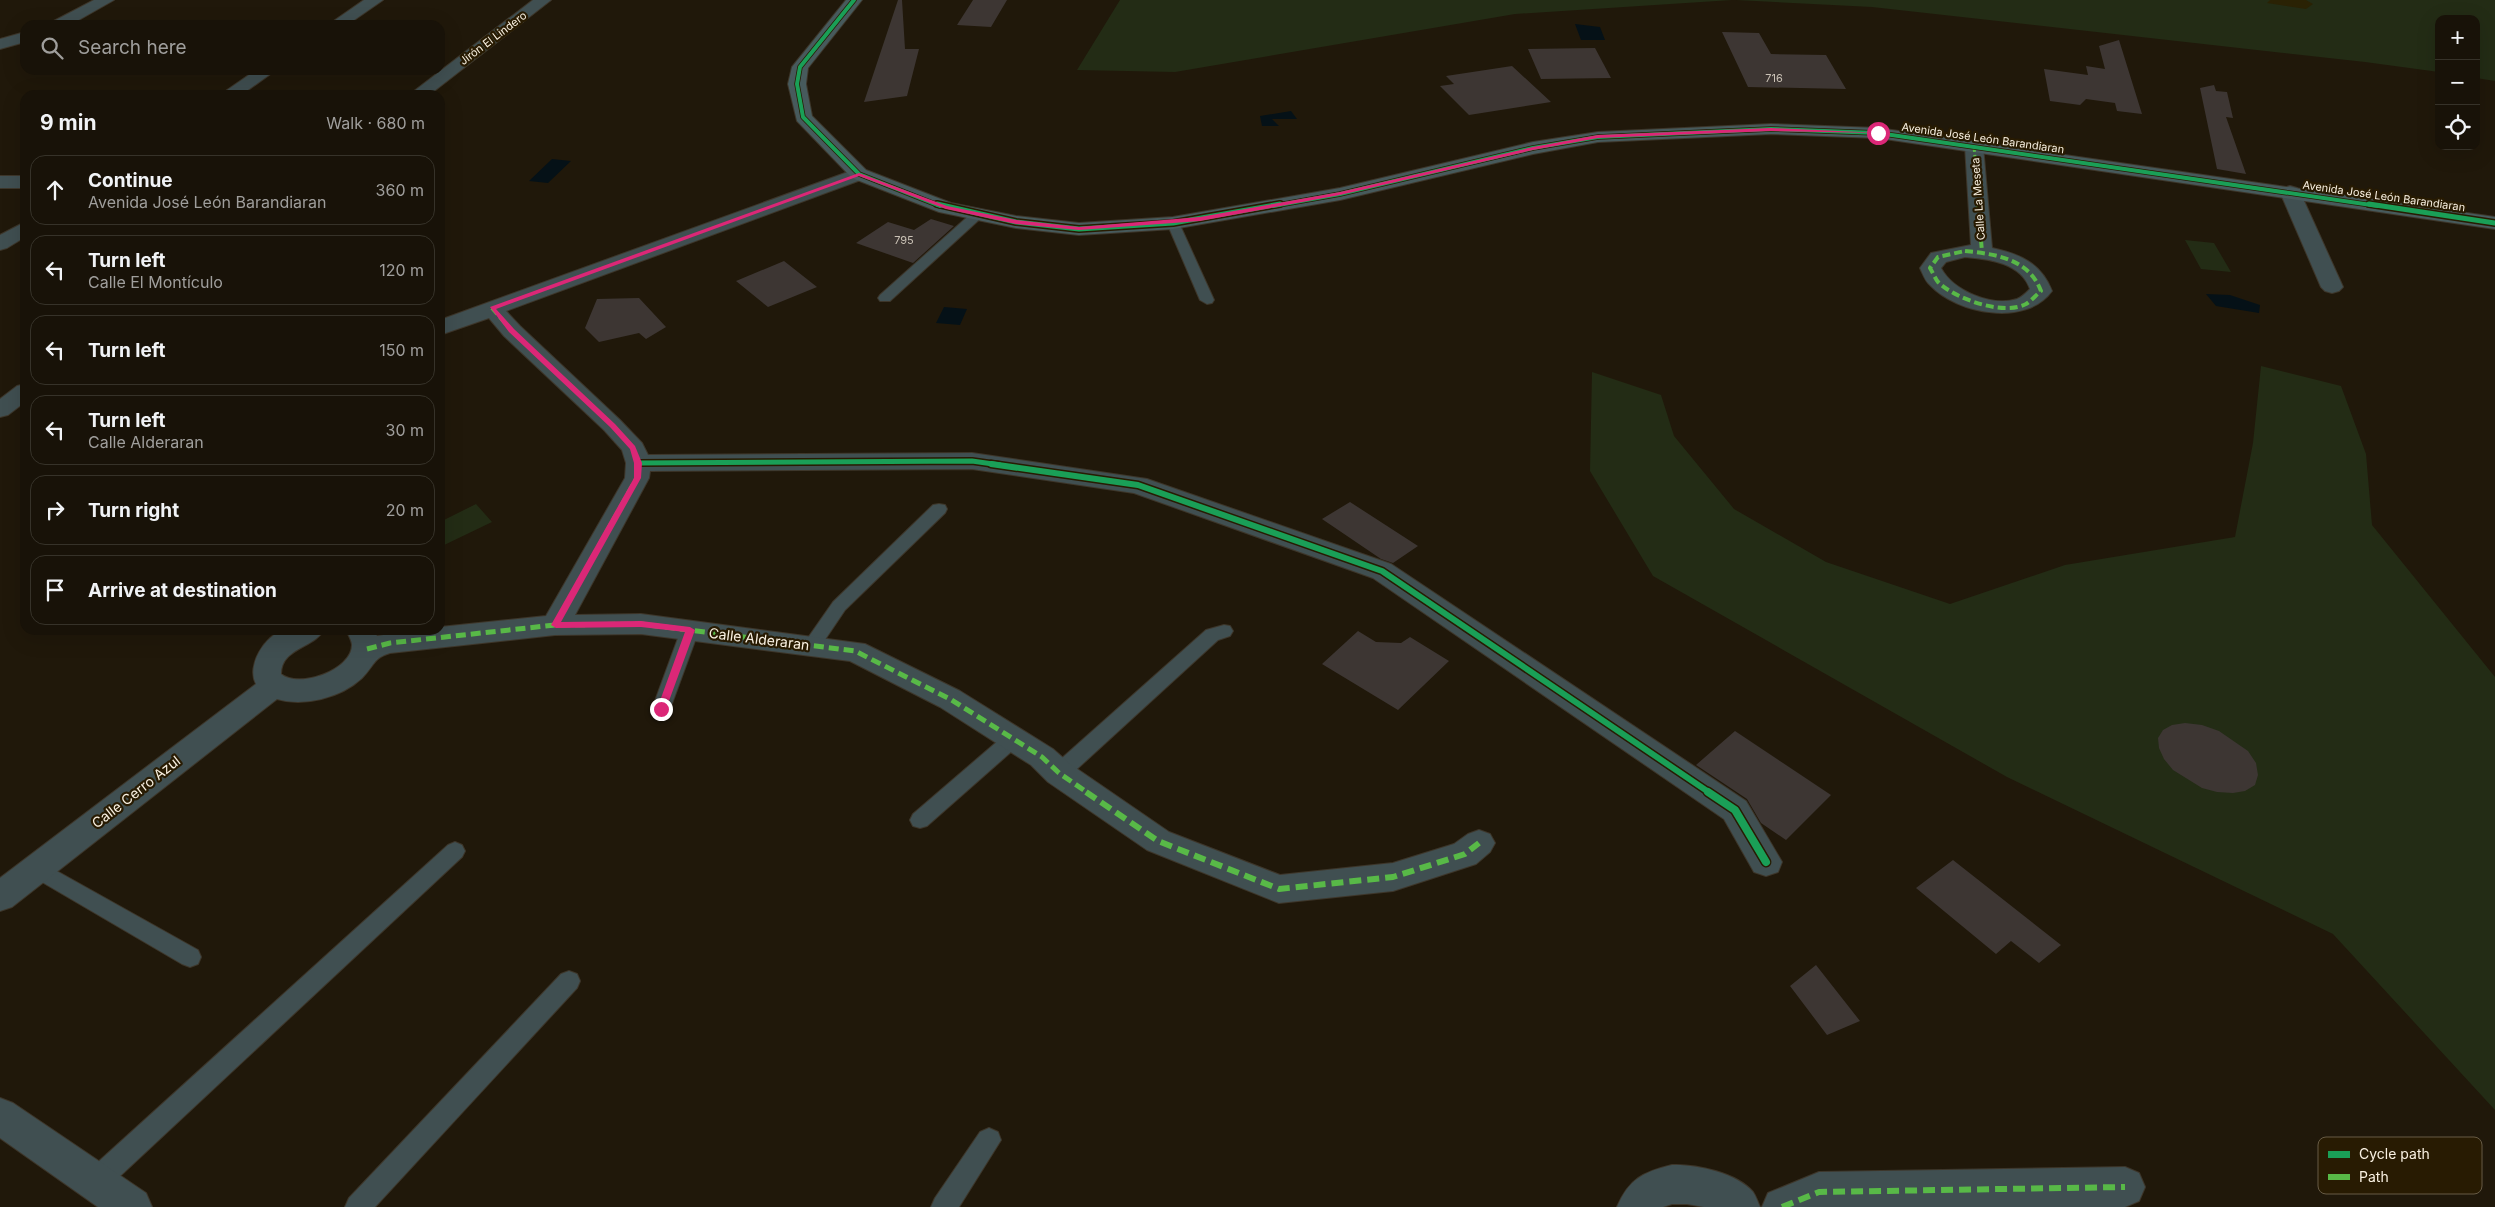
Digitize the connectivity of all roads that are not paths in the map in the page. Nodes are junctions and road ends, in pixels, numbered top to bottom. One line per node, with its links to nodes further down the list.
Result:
1 (106, 0): 5 (street)
2 (375, 0): 6 (street)
3 (544, 0): 10 (street, Jirón El Lindero)
4 (854, 0): 15 (street, Avenida José León Barandiaran)
5 (68, 20)
6 (344, 20)
7 (20, 38): 8 (street)
8 (0, 44)
9 (260, 75): 12 (street)
10 (445, 75)
11 (445, 75): 13 (street, Jirón El Lindero)
12 (237, 90)
13 (425, 90)
14 (1974, 146): 18 (street, Avenida José León Barandiaran); 21 (street, Avenida José León Barandiaran); 24 (street, Calle La Meseta)
15 (859, 174): 19 (street, Avenida José León Barandiaran); 28 (street)
16 (0, 182): 17 (street)
17 (20, 182)
18 (2290, 192): 20 (street, Avenida José León Barandiaran); 25 (street)
19 (978, 214): 21 (street, Avenida José León Barandiaran); 26 (lane)
20 (2495, 222)
21 (1173, 223): 27 (lane)
22 (20, 231): 23 (street)
23 (0, 244)
24 (1982, 252): 24 (street, Calle La Meseta)
25 (2332, 288)
26 (885, 298)
27 (1207, 300)
28 (492, 308): 29 (street); 32 (street)
29 (445, 326)
30 (20, 395): 31 (street)
31 (0, 410)
32 (638, 463): 34 (street); 47 (street)
33 (939, 509): 39 (lane)
34 (556, 625): 35 (street, Calle Alderaran); 38 (street, Calle Alderaran)
35 (690, 630): 39 (street, Calle Alderaran); 41 (lane)
36 (1224, 631): 43 (lane)
37 (300, 635): 40 (street)
38 (363, 640): 40 (street)
39 (812, 645): 42 (street, Calle Alderaran)
40 (272, 686): 48 (street, Calle Cerro Azul)
41 (661, 709)
42 (1013, 739): 43 (street, Calle Alderaran); 44 (lane)
43 (1059, 774): 45 (street, Calle Alderaran)
44 (920, 820)
45 (1479, 843)
46 (455, 852): 54 (lane)
47 (1766, 862)
48 (37, 869): 49 (street, Calle Cerro Azul); 50 (lane)
49 (0, 897)
50 (190, 957)
51 (569, 982): 57 (lane)
52 (0, 1116): 54 (street)
53 (988, 1140): 58 (lane)
54 (95, 1182): 56 (street)
55 (2125, 1187): 61 (street)
56 (132, 1207)
57 (358, 1207)
58 (944, 1207)
59 (1637, 1207): 60 (street)
60 (1740, 1207)
61 (1782, 1207)

